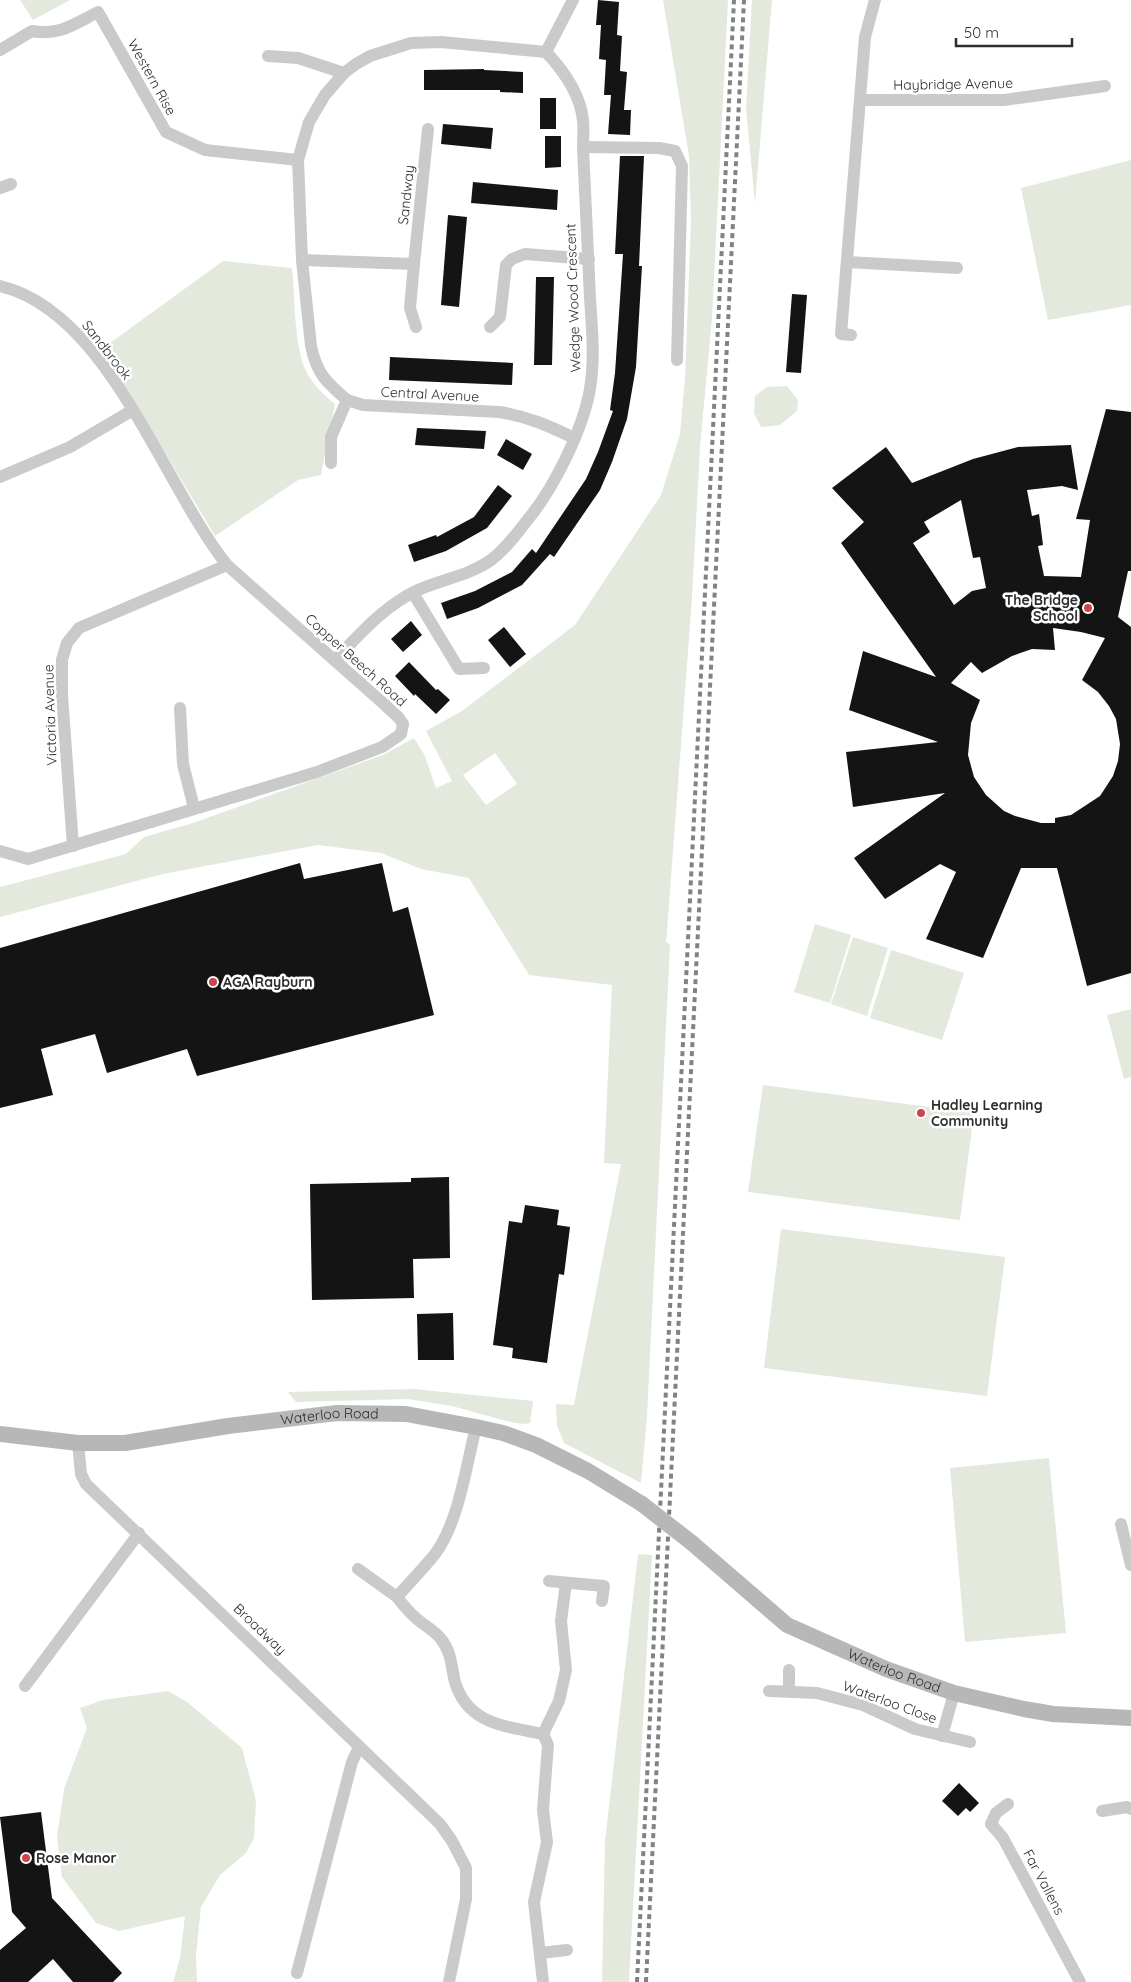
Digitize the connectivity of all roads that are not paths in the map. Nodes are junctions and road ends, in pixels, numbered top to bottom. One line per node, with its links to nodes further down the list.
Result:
1 (573, 0): 4 (street)
2 (876, 0): 8 (street)
3 (0, 50): 11 (street, Western Rise)
4 (546, 52): 6 (street); 10 (street, Wedge Wood Crescent)
5 (268, 56): 6 (street)
6 (344, 73): 11 (street)
7 (1105, 86): 8 (street, Haybridge Avenue)
8 (860, 100): 14 (street)
9 (428, 129): 15 (street, Sandway)
10 (582, 147): 13 (street, Wedge Wood Crescent); 21 (street)
11 (298, 160): 12 (street)
12 (302, 260): 15 (street); 22 (street)
13 (589, 260): 19 (street); 24 (street, Wedge Wood Crescent)
14 (847, 262): 16 (street); 20 (street)
15 (414, 264): 18 (street, Sandway)
16 (957, 268)
17 (0, 286): 23 (street, Sandbrook)
18 (416, 327)
19 (490, 327)
20 (841, 334)
21 (677, 360)
22 (347, 400): 24 (street, Central Avenue); 25 (street)
23 (133, 410): 26 (street); 27 (street, Sandbrook)
24 (574, 438): 28 (street, Wedge Wood Crescent)
25 (331, 463)
26 (0, 477)
27 (227, 565): 29 (street, Copper Beech Road); 33 (street, Victoria Avenue)
28 (413, 593): 29 (street, Wedge Wood Crescent); 30 (street)
29 (335, 660): 32 (street, Copper Beech Road)
30 (484, 668)
31 (180, 708): 32 (street)
32 (194, 808): 33 (street, Copper Beech Road)
33 (72, 846): 34 (street, Copper Beech Road)
34 (0, 851)
35 (476, 1427): 37 (street, Waterloo Road); 45 (street); 51 (street, Waterloo Road, bridge)
36 (0, 1434): 37 (street, Waterloo Road)
37 (78, 1443): 39 (street, Broadway)
38 (1121, 1524): 40 (street)
39 (139, 1533): 48 (street); 56 (street, Broadway)
40 (1129, 1546): 41 (street)
41 (1131, 1564)
42 (358, 1569): 45 (street)
43 (549, 1580): 44 (street)
44 (566, 1582): 46 (street); 53 (street)
45 (396, 1597): 53 (street)
46 (602, 1601)
47 (789, 1670): 50 (street)
48 (25, 1686)
49 (769, 1691): 50 (street, Waterloo Close)
50 (789, 1691): 54 (street, Waterloo Close)
51 (954, 1693): 52 (street, Waterloo Road); 54 (street, Waterloo Close)
52 (1131, 1718)
53 (544, 1734): 61 (street)
54 (942, 1736): 55 (street, Waterloo Close)
55 (970, 1742)
56 (359, 1747): 62 (street); 63 (street, Broadway)
57 (1008, 1804): 65 (street, Far Vallens)
58 (1131, 1809): 59 (street)
59 (1102, 1811)
60 (567, 1950): 61 (street)
61 (540, 1953): 64 (street)
62 (297, 1973)
63 (449, 1982)
64 (543, 1982)
65 (1080, 1982)

